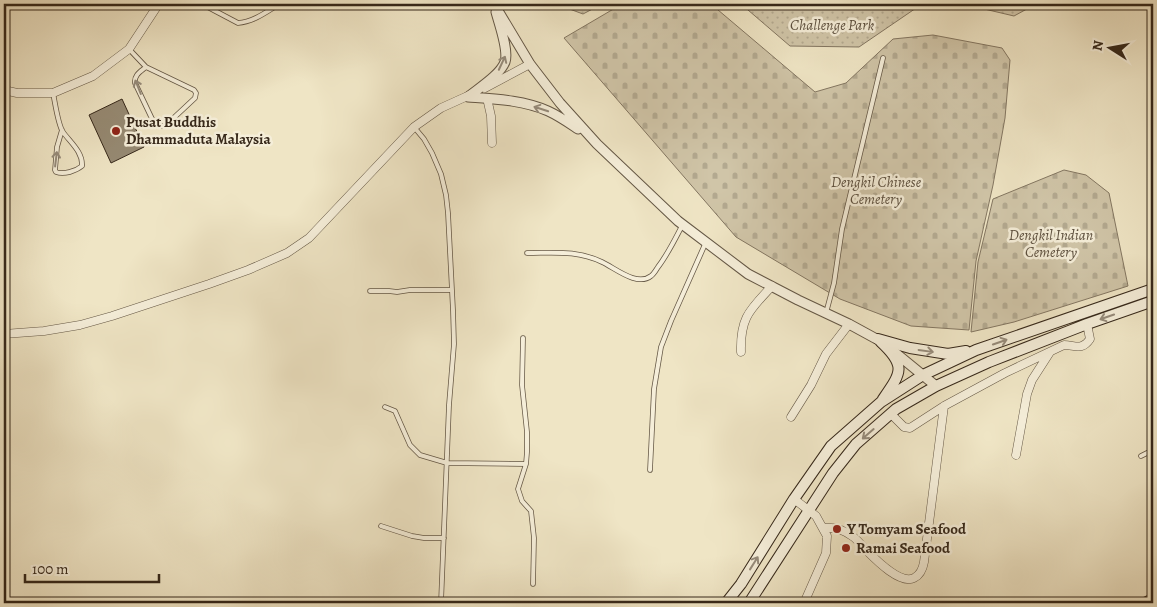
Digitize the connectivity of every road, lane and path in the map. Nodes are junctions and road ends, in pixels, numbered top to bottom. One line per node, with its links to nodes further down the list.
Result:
1 (157, 4): 5 (street)
2 (202, 4): 3 (lane)
3 (274, 4)
4 (494, 4): 7 (street); 11 (street, one-way to 4)
5 (129, 49): 8 (lane); 10 (street)
6 (883, 58): 25 (lane)
7 (530, 64): 11 (street); 16 (street)
8 (146, 67): 8 (lane, one-way to 8)
9 (4, 90): 10 (street)
10 (53, 93): 14 (lane)
11 (468, 97): 12 (street); 13 (street)
12 (487, 98): 15 (street); 16 (street, one-way to 12)
13 (414, 127): 22 (lane); 29 (street)
14 (62, 130): 14 (lane, one-way to 14)
15 (492, 143)
16 (597, 144): 17 (street)
17 (683, 224): 18 (street); 19 (lane)
18 (706, 242): 20 (street); 48 (lane)
19 (527, 253)
20 (772, 286): 25 (street); 35 (street)
21 (1153, 289): 33 (main road, one-way to 21)
22 (452, 290): 23 (lane); 46 (lane)
23 (370, 292)
24 (1153, 301): 27 (main road, one-way to 27)
25 (826, 313): 26 (street)
26 (849, 324): 31 (street); 42 (street)
27 (1087, 324): 28 (main road); 32 (street)
28 (1072, 330): 32 (street); 37 (main road)
29 (4, 334)
30 (523, 338): 47 (lane)
31 (878, 339): 33 (main road, one-way to 33); 36 (street); 38 (main road)
32 (1068, 345): 34 (street)
33 (976, 350): 36 (main road)
34 (1052, 351): 39 (street); 44 (street)
35 (741, 352)
36 (923, 375): 37 (street); 38 (main road)
37 (936, 386): 41 (main road)
38 (881, 402): 49 (main road)
39 (944, 406): 41 (street); 52 (street)
40 (385, 407): 46 (lane)
41 (891, 414): 50 (main road, one-way to 50)
42 (791, 417)
43 (1153, 450): 45 (lane)
44 (1016, 455)
45 (1140, 456)
46 (447, 463): 47 (lane); 53 (lane)
47 (526, 464): 54 (lane)
48 (650, 470)
49 (794, 499): 50 (street); 57 (main road, one-way to 49)
50 (808, 510): 52 (street); 58 (main road)
51 (381, 526): 53 (lane)
52 (823, 528): 59 (street)
53 (444, 538): 56 (lane)
54 (533, 584)
55 (1153, 600): 60 (highway)
56 (441, 603)
57 (726, 603)
58 (749, 603)
59 (804, 603)
60 (1147, 603)

